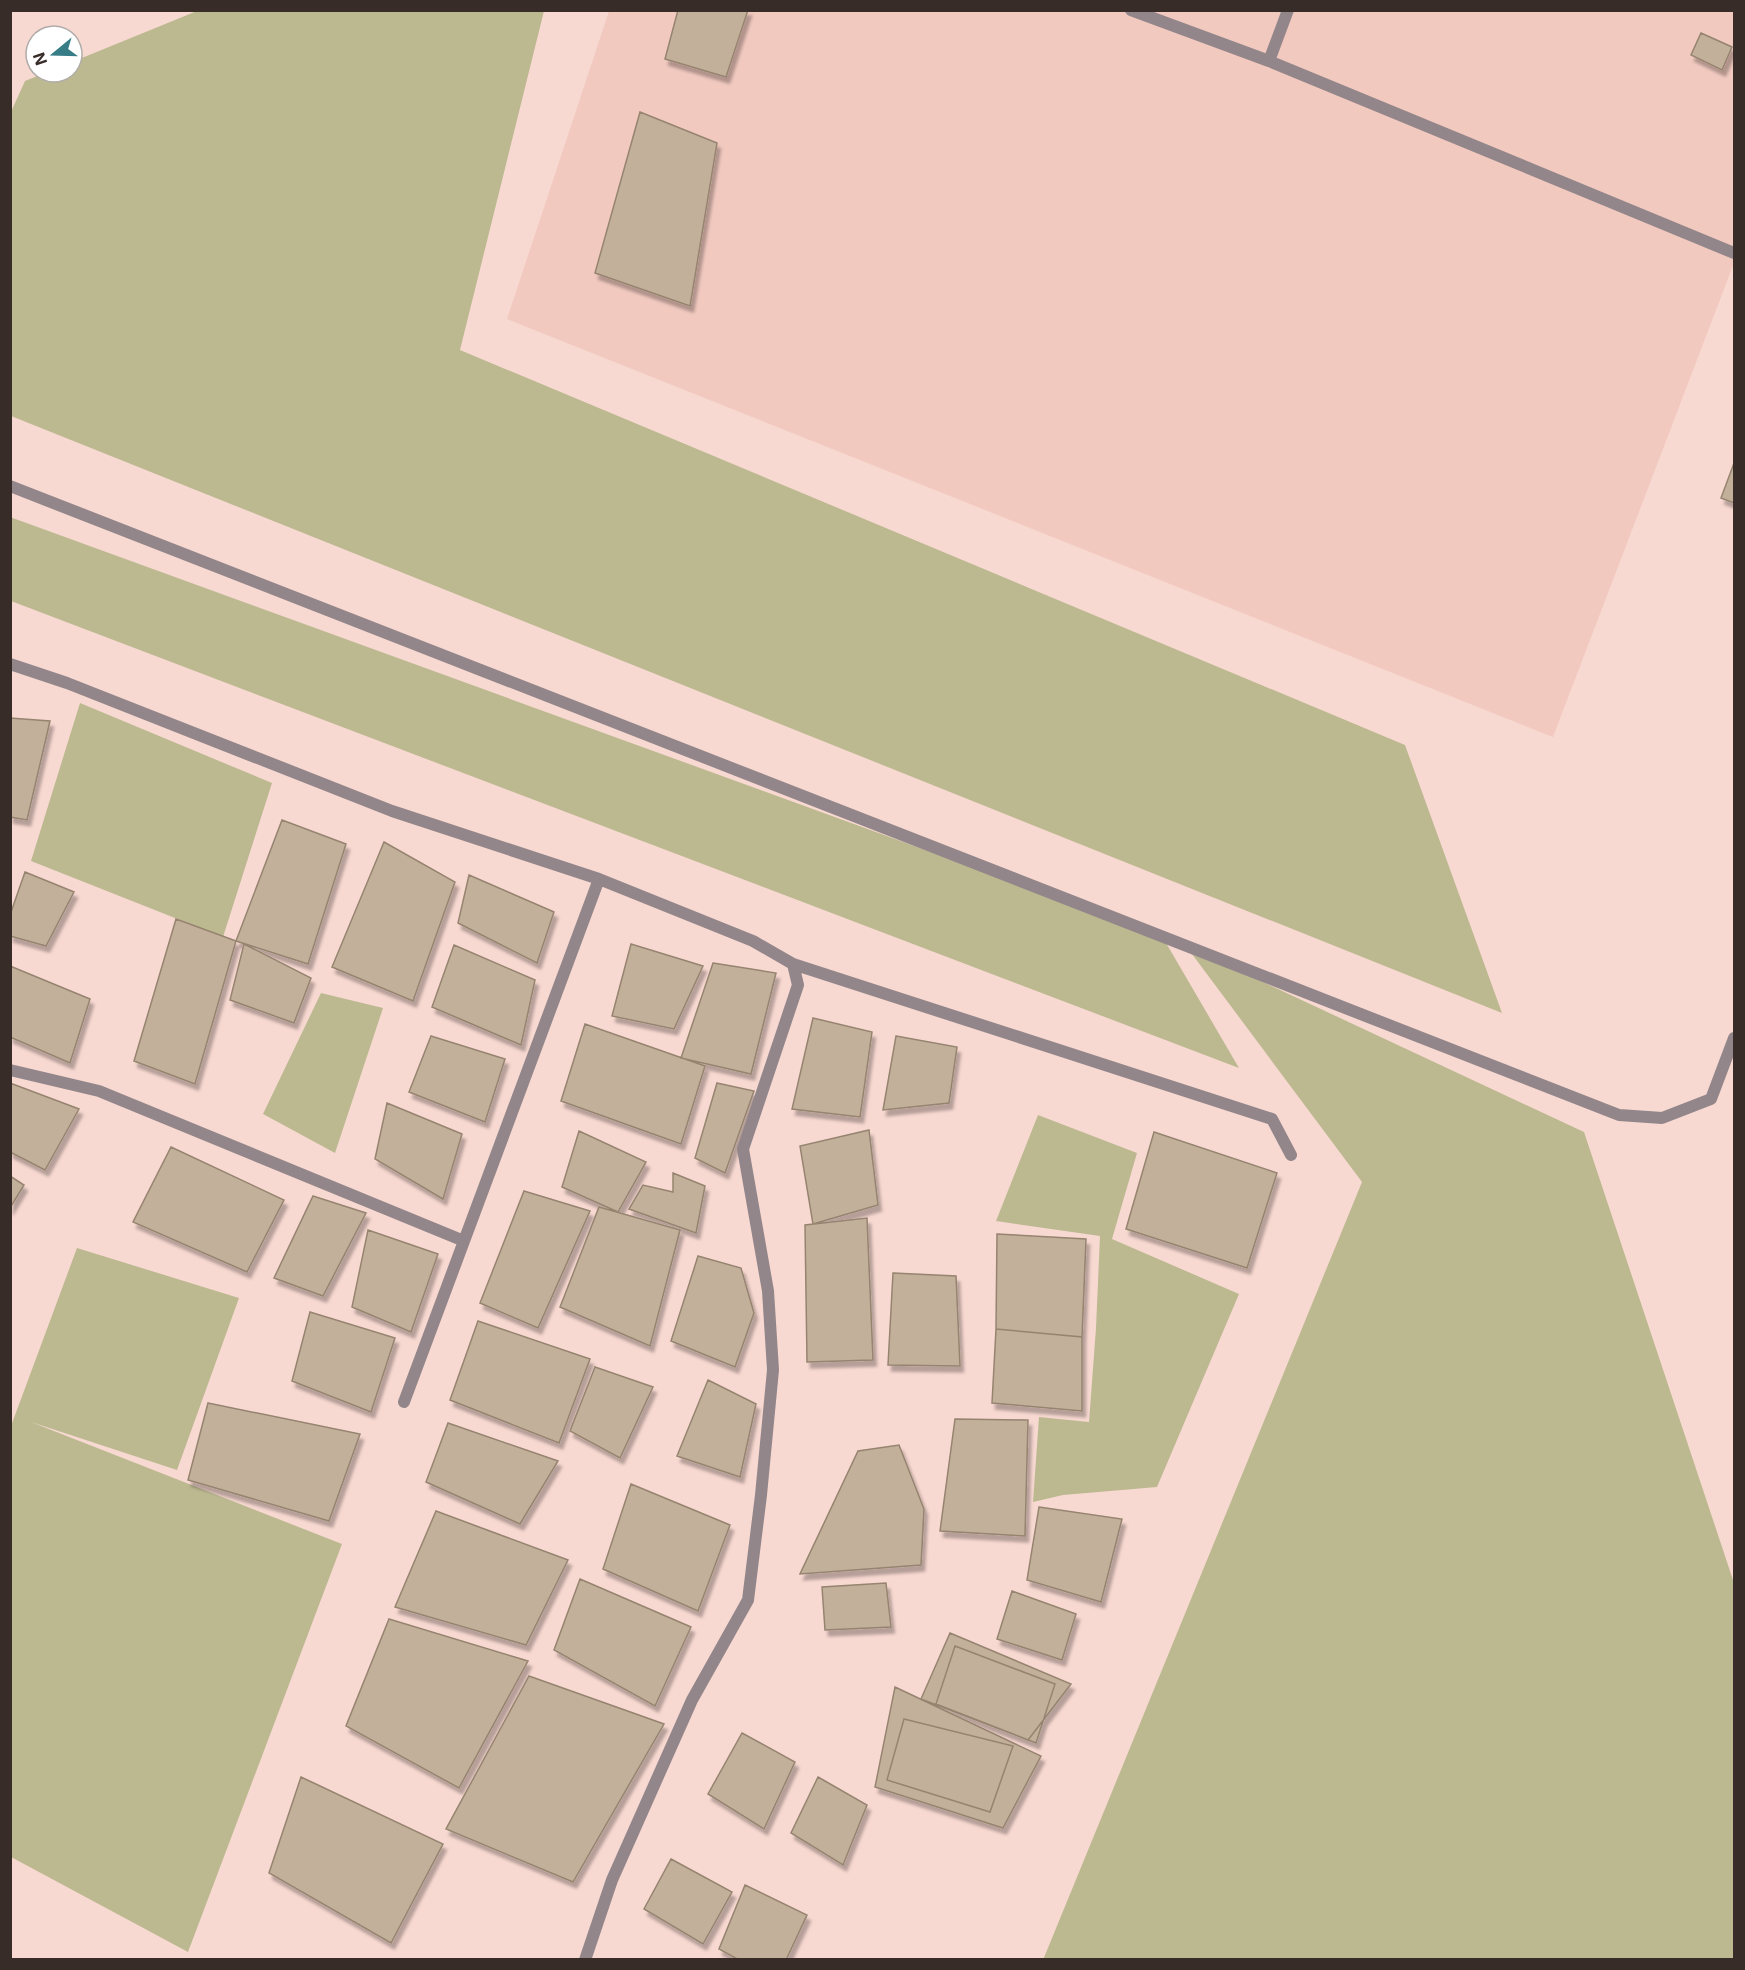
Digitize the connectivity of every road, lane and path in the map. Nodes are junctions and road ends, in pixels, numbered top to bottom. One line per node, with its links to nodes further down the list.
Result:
1 (1131, 10): 3 (street)
2 (1288, 10): 3 (street)
3 (1269, 62): 4 (street)
4 (1734, 253)
5 (10, 486): 9 (street)
6 (10, 664): 7 (street)
7 (599, 879): 8 (street); 12 (street)
8 (793, 963): 11 (street); 14 (street)
9 (1734, 1038)
10 (10, 1070): 12 (street)
11 (1291, 1155)
12 (464, 1241): 13 (street)
13 (404, 1402)
14 (585, 1959)

